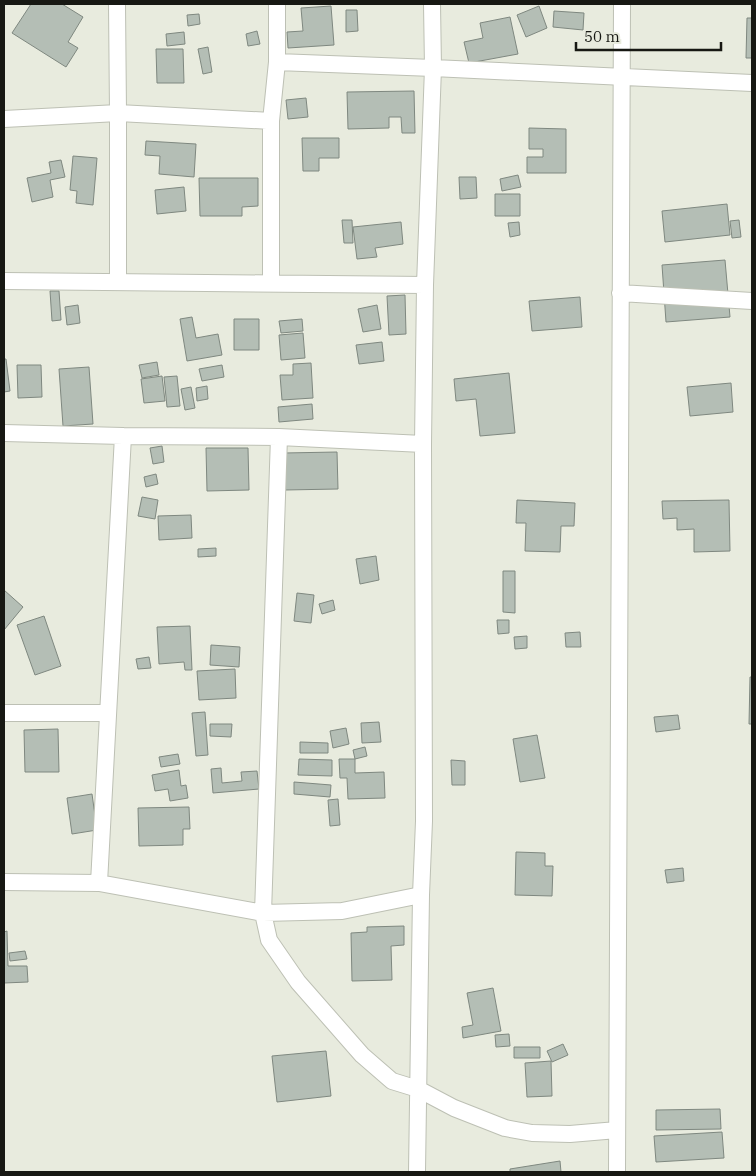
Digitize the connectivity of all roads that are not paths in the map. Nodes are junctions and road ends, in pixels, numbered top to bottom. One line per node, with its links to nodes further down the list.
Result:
1 (117, 4): 9 (street)
2 (277, 4): 5 (street)
3 (432, 4): 6 (street)
4 (622, 4): 7 (street)
5 (277, 62): 6 (street); 11 (street)
6 (432, 68): 7 (street); 15 (street)
7 (621, 76): 8 (street); 16 (street)
8 (752, 83)
9 (118, 113): 10 (street); 11 (street); 13 (street)
10 (4, 119)
11 (271, 121): 14 (street)
12 (4, 281): 13 (street)
13 (118, 282): 14 (street)
14 (271, 283): 15 (street)
15 (425, 285): 21 (street)
16 (620, 292): 17 (street); 29 (street)
17 (752, 301)
18 (4, 433): 19 (street)
19 (124, 436): 20 (street); 23 (street)
20 (279, 436): 21 (street); 27 (street)
21 (423, 444): 26 (street)
22 (4, 713): 23 (street)
23 (108, 713): 25 (street)
24 (4, 882): 25 (street)
25 (99, 883): 27 (street)
26 (420, 895): 27 (street); 28 (street)
27 (263, 913): 28 (street)
28 (418, 1089): 29 (street); 30 (street)
29 (617, 1130): 31 (street)
30 (417, 1172)
31 (617, 1172)

